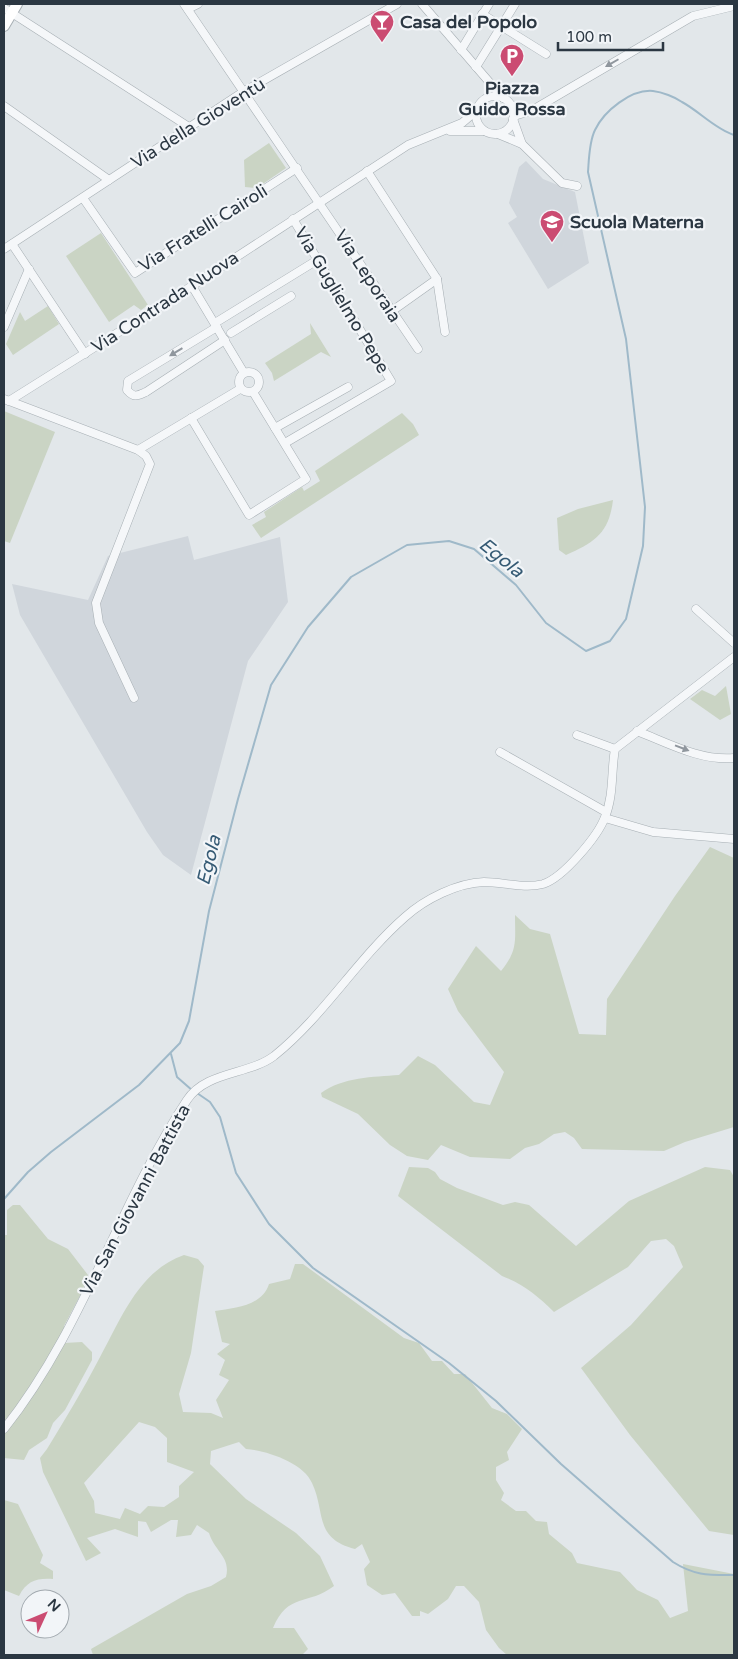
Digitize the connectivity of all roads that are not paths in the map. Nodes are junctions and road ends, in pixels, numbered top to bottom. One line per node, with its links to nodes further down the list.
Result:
1 (17, 4): 9 (street)
2 (198, 4): 7 (street)
3 (396, 4): 17 (street, Via della Gioventù)
4 (422, 4): 13 (street)
5 (489, 4): 10 (street)
6 (515, 4): 12 (street)
7 (186, 6): 17 (street, Via Leporaia)
8 (734, 6): 22 (street, one-way to 22)
9 (8, 11): 11 (street); 23 (street)
10 (482, 14): 12 (street); 13 (street)
11 (4, 26)
12 (501, 26): 14 (street); 15 (street)
13 (461, 50): 15 (street)
14 (546, 54)
15 (476, 67): 16 (street)
16 (490, 84): 18 (street); 19 (street)
17 (243, 92): 23 (street, Via della Gioventù); 28 (street, Via Leporaia)
18 (503, 98): 19 (street); 22 (street)
19 (482, 101): 21 (street)
20 (4, 106): 30 (street)
21 (476, 111): 24 (street); 25 (street)
22 (514, 117): 26 (street); 27 (street)
23 (189, 127): 30 (street, Via della Gioventù)
24 (484, 131): 25 (street); 26 (street)
25 (438, 132): 29 (street)
26 (498, 134): 27 (street)
27 (522, 144): 31 (street)
28 (297, 168): 32 (street, Via Fratelli Cairoli); 33 (street, Via Leporaia)
29 (367, 171): 33 (street); 39 (street)
30 (109, 180): 32 (street, Via della Gioventù)
31 (577, 186)
32 (83, 198): 35 (street, Via della Gioventù)
33 (320, 202): 34 (street, Via Contrada Nuova); 43 (street, Via Leporaia)
34 (292, 219): 37 (street, Via Guglielmo Pepe); 40 (street, Via Contrada Nuova)
35 (12, 244): 36 (street, Via della Gioventù); 38 (street)
36 (4, 249)
37 (319, 259): 42 (street); 59 (street, Via Guglielmo Pepe)
38 (29, 269): 46 (street); 51 (street)
39 (437, 279): 43 (street); 48 (street)
40 (192, 286): 45 (street); 51 (street, Via Contrada Nuova)
41 (291, 296): 44 (street)
42 (257, 297): 44 (street); 45 (street)
43 (392, 310): 50 (street, Via Leporaia)
44 (266, 311): 47 (street)
45 (216, 325): 49 (street); 49 (street, one-way to 49)
46 (4, 327)
47 (231, 332)
48 (445, 332)
49 (225, 340): 52 (street)
50 (418, 349)
51 (85, 354): 56 (street, Via Contrada Nuova)
52 (244, 373): 54 (street); 55 (street)
53 (348, 387): 57 (street)
54 (240, 389): 55 (street); 58 (street)
55 (253, 392): 60 (street)
56 (6, 400): 62 (street)
57 (320, 403): 59 (street); 60 (street)
58 (191, 418): 61 (street); 62 (street)
59 (328, 418): 61 (street)
60 (275, 428): 61 (street)
61 (285, 443)
62 (138, 450): 66 (street)
63 (696, 609): 64 (street)
64 (734, 643)
65 (734, 657): 67 (street)
66 (134, 698)
67 (637, 731): 69 (street); 71 (street, one-way to 71)
68 (577, 735): 69 (street)
69 (615, 749): 72 (street)
70 (500, 752): 72 (street)
71 (734, 758)
72 (606, 815): 73 (street); 74 (street, Via San Giovanni Battista)
73 (734, 839)
74 (4, 1429)

